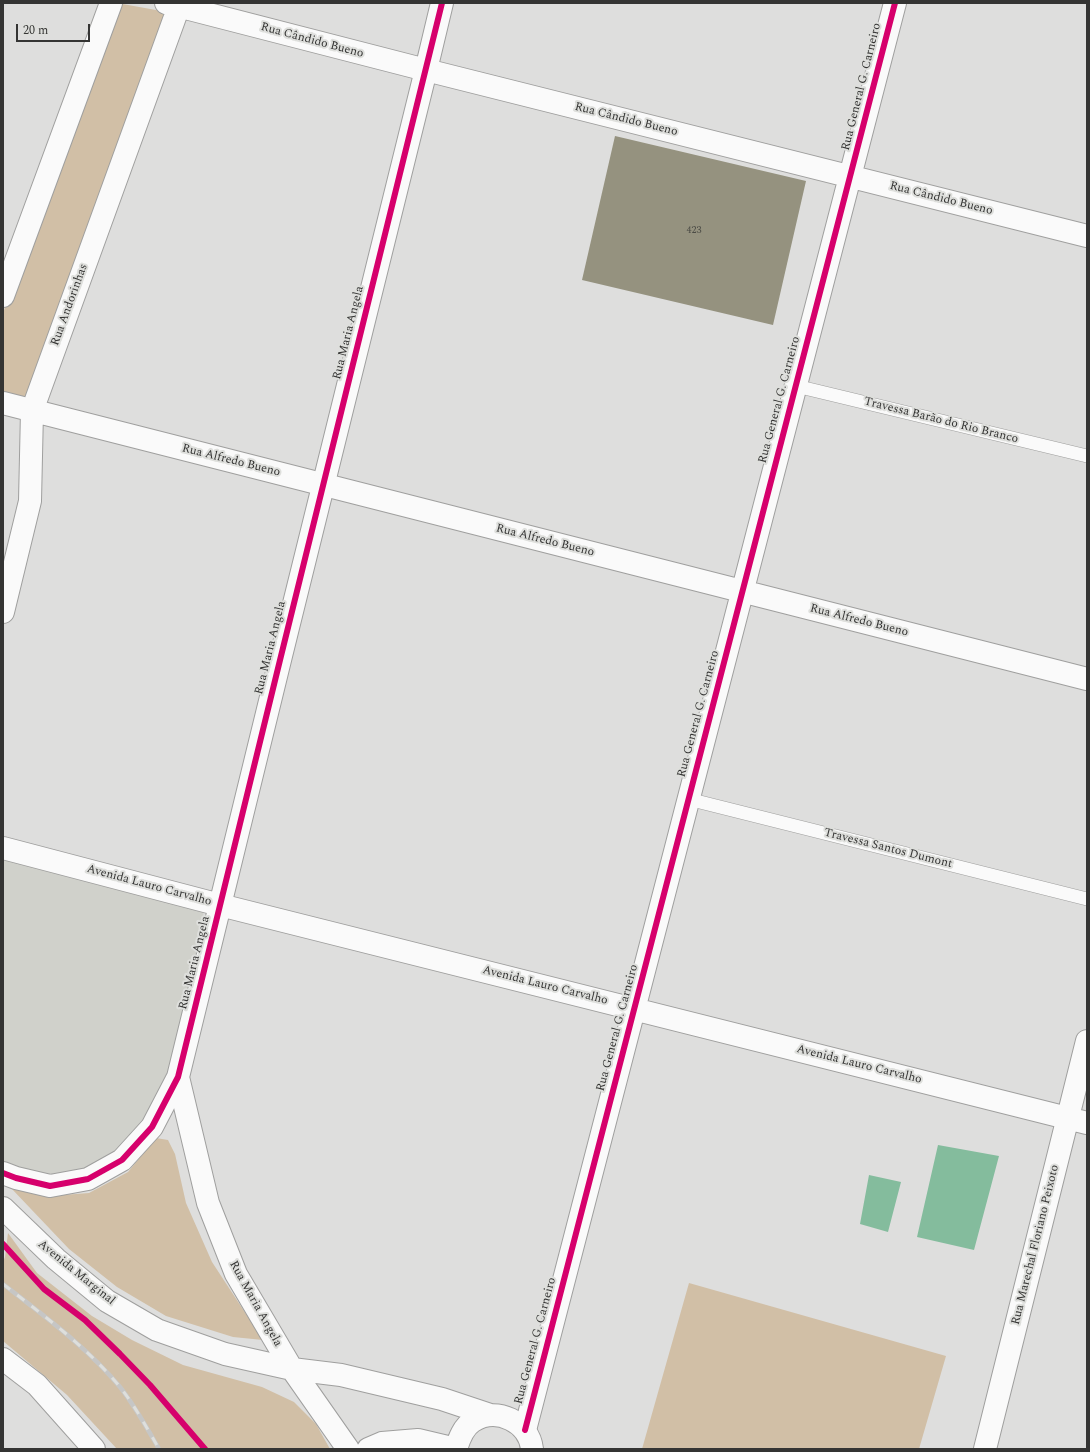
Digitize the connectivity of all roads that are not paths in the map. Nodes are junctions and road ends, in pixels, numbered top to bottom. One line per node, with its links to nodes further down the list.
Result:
1 (111, 3): 8 (street)
2 (442, 3): 5 (street, Rua Maria Angela)
3 (894, 3): 6 (street, Rua General G. Carneiro)
4 (173, 5): 5 (street, Rua Cândido Bueno); 11 (street, Rua Andorinhas)
5 (426, 70): 6 (street, Rua Cândido Bueno); 13 (street, Rua Maria Angela)
6 (850, 176): 7 (street, Rua Cândido Bueno); 9 (street, Rua General G. Carneiro)
7 (1087, 236)
8 (3, 296)
9 (796, 386): 12 (lane, Travessa Barão do Rio Branco); 14 (street, Rua General G. Carneiro)
10 (3, 404): 11 (street, Rua Alfredo Bueno)
11 (32, 411): 13 (street, Rua Alfredo Bueno); 15 (street, Rua Andorinhas)
12 (1087, 456)
13 (323, 485): 14 (street, Rua Alfredo Bueno); 20 (street, Rua Maria Angela)
14 (742, 591): 16 (street, Rua Alfredo Bueno); 17 (street, Rua General G. Carneiro)
15 (3, 612)
16 (1087, 679)
17 (688, 800): 19 (lane, Travessa Santos Dumont); 21 (street, Rua General G. Carneiro)
18 (3, 848): 20 (street, Avenida Lauro Carvalho)
19 (1087, 899)
20 (220, 905): 21 (street, Avenida Lauro Carvalho); 23 (street, Rua Maria Angela)
21 (634, 1009): 24 (street, Avenida Lauro Carvalho); 30 (street, Rua General G. Carneiro)
22 (1087, 1041): 24 (street, Rua Marechal Floriano Peixoto)
23 (178, 1077): 25 (street, Rua Maria Angela); 28 (street, Rua Maria Angela)
24 (1077, 1120): 35 (street, Rua Marechal Floriano Peixoto)
25 (3, 1173)
26 (3, 1208): 28 (street, Avenida Marginal)
27 (3, 1359): 31 (street)
28 (292, 1369): 29 (street, Avenida Marginal); 32 (street)
29 (490, 1415): 30 (street, Avenida Marginal); 34 (street)
30 (528, 1440)
31 (89, 1444)
32 (348, 1449)
33 (368, 1449): 34 (street)
34 (456, 1449)
35 (985, 1449)

